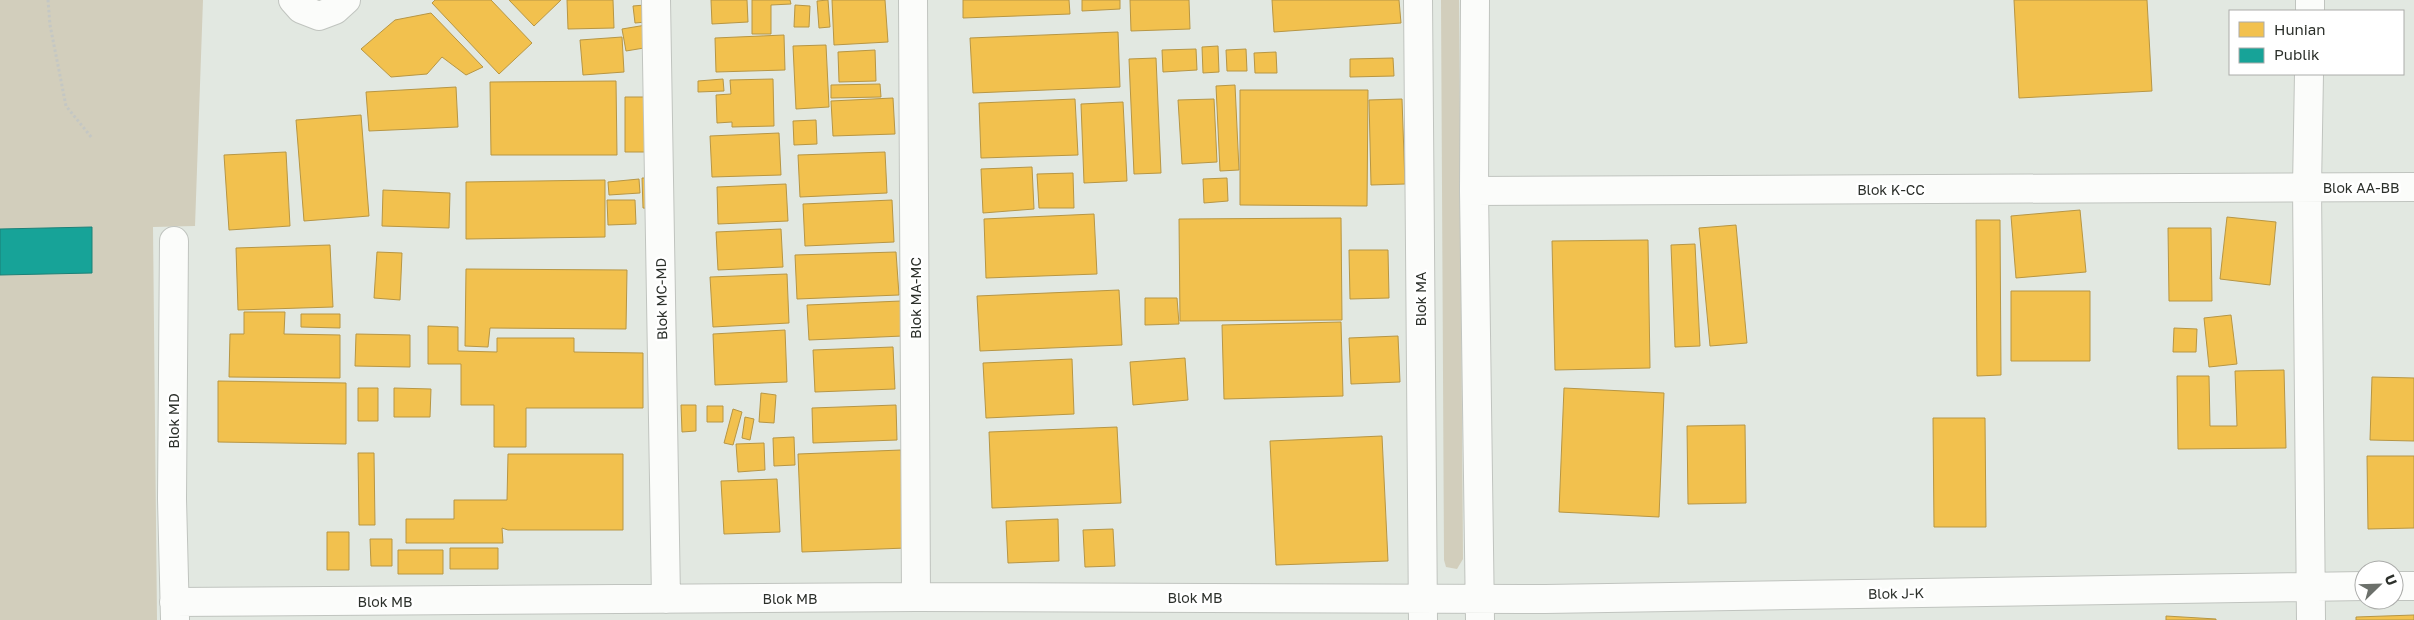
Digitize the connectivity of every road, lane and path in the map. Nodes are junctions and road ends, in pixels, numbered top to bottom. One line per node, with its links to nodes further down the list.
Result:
1 (48, 0): 9 (path)
2 (293, 0): 7 (street)
3 (656, 0): 17 (street, Blok MC-MD)
4 (913, 0): 16 (street, Blok MA-MC)
5 (1418, 0): 18 (street, Blok MA)
6 (1475, 0): 12 (street)
7 (340, 5)
8 (2309, 75): 10 (street)
9 (92, 138)
10 (2307, 187): 11 (street, Blok AA-BB); 12 (street, Blok K-CC); 14 (street)
11 (2414, 187)
12 (1474, 191): 19 (street)
13 (174, 241): 20 (street, Blok MD)
14 (2312, 586): 15 (street, Blok J-K); 19 (street, Blok J-K); 21 (street)
15 (2354, 586)
16 (916, 597): 17 (street, Blok MB); 18 (street, Blok MB)
17 (666, 599): 20 (street, Blok MB)
18 (1423, 609): 19 (street, Blok J-K)
19 (1480, 610)
20 (174, 611)
21 (2311, 620)

